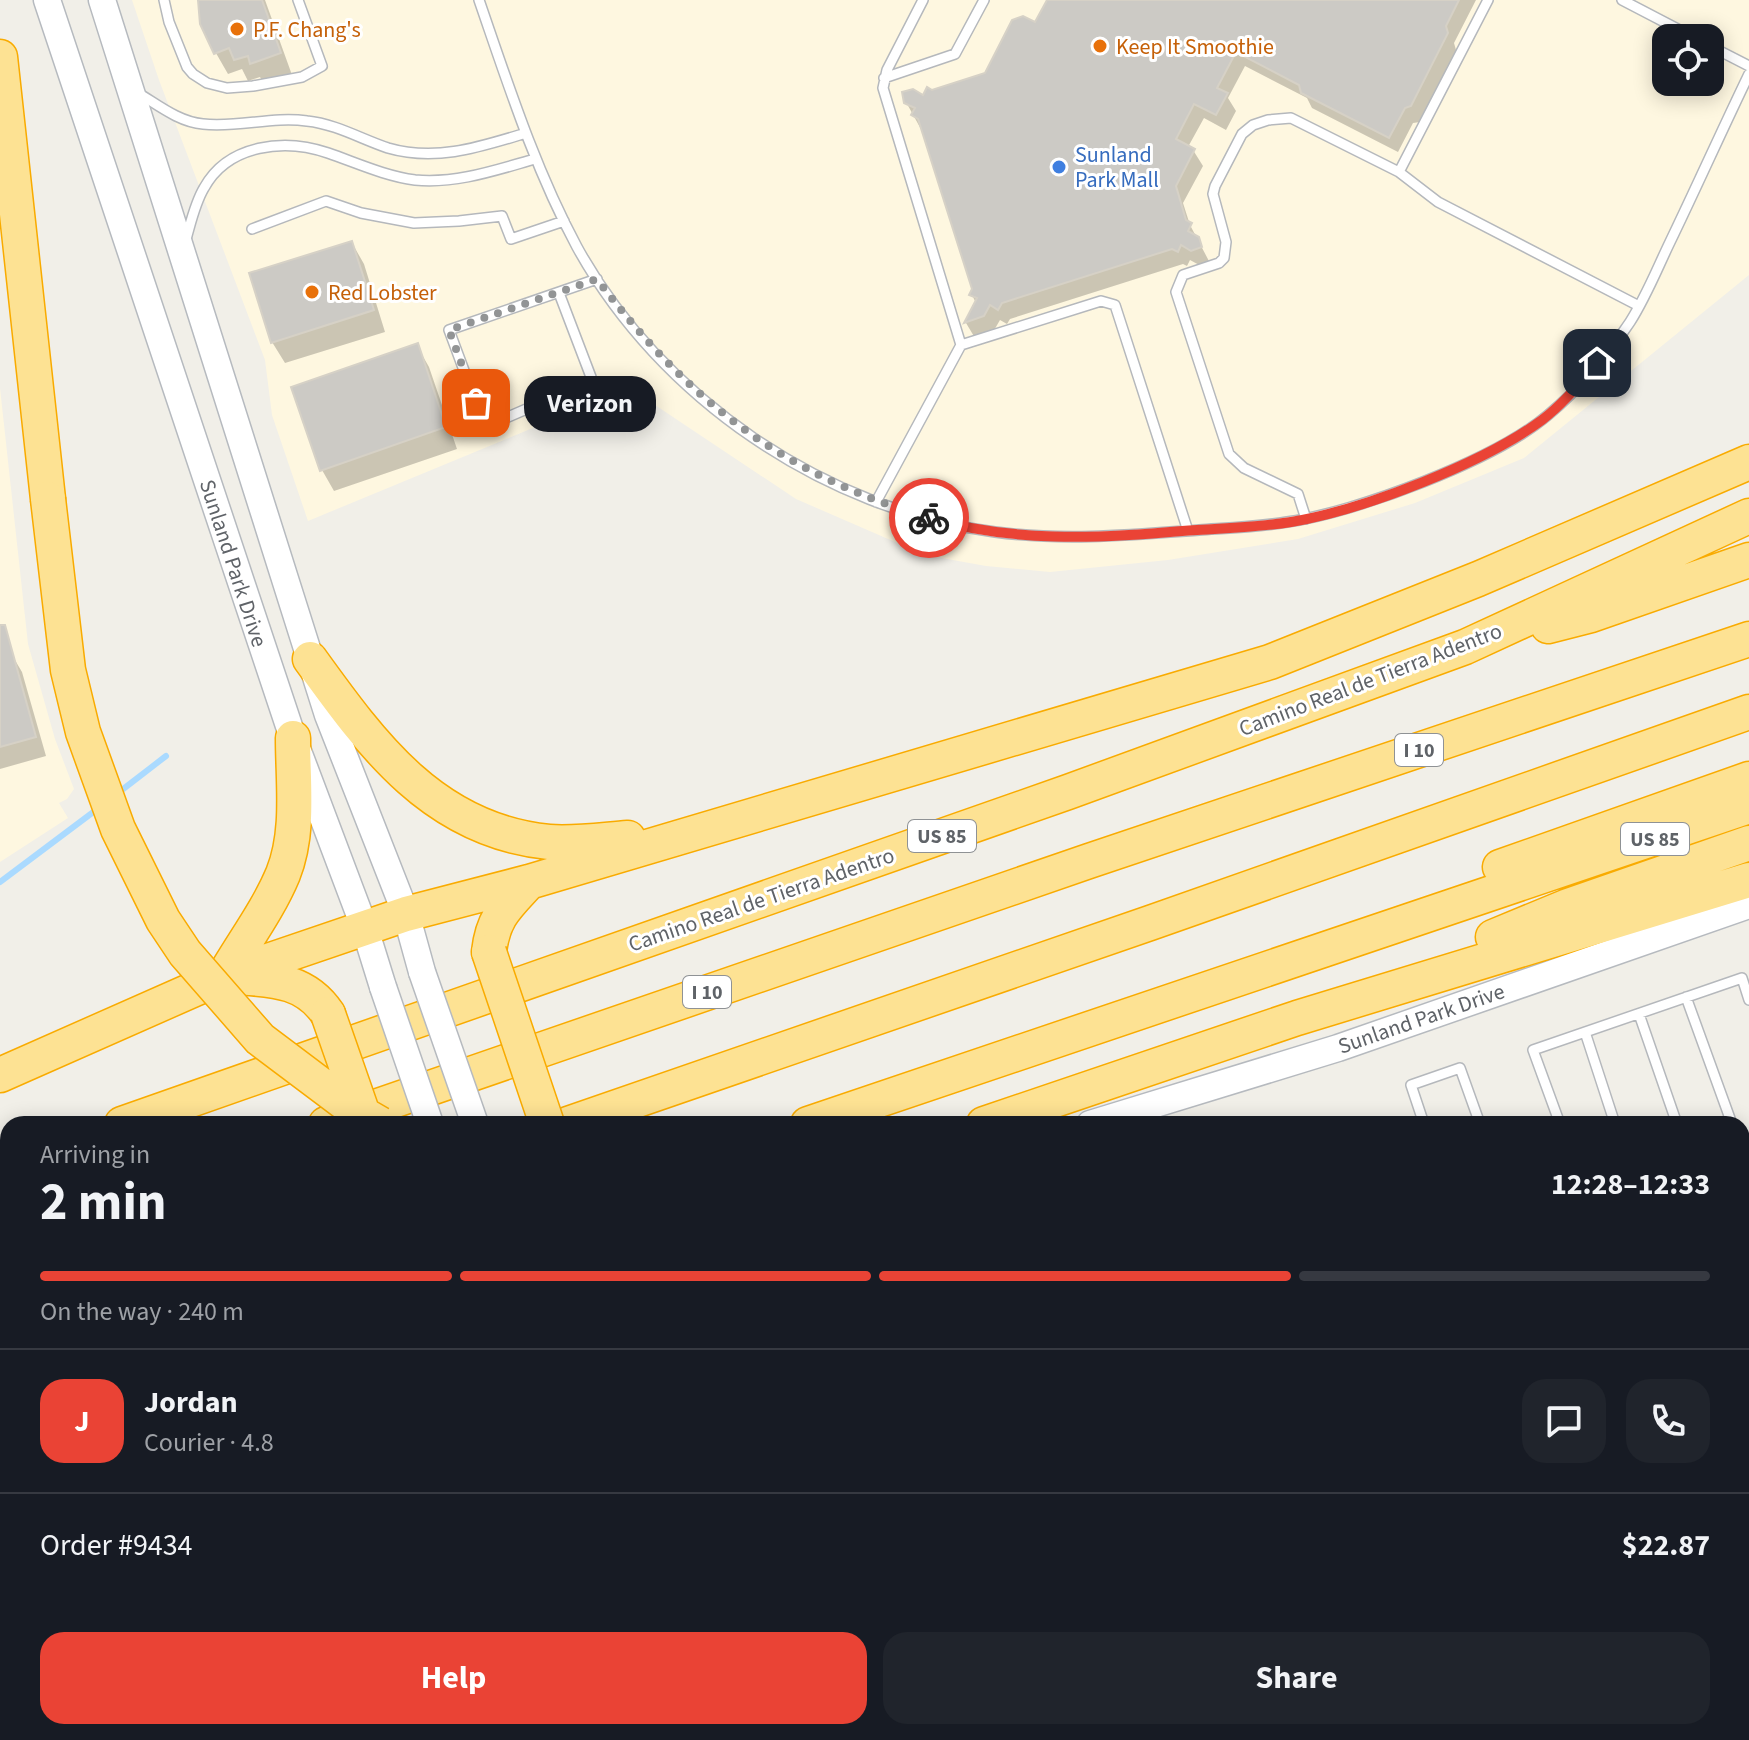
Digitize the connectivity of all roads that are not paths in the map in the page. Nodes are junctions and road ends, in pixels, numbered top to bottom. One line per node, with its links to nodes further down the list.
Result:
1 (47, 0): 39 (main road, Sunland Park Drive)
2 (102, 0): 16 (main road, Sunland Park Drive)
3 (164, 0): 4 (lane)
4 (298, 0)
5 (479, 0): 17 (lane)
6 (923, 0): 15 (lane)
7 (984, 0): 15 (lane)
8 (1488, 0): 19 (lane)
9 (1622, 0): 10 (lane)
10 (1668, 24)
11 (1724, 53): 13 (lane)
12 (0, 57): 60 (highway, bridge)
13 (1749, 66)
14 (1749, 74): 25 (lane)
15 (884, 78): 26 (lane)
16 (130, 88): 17 (lane); 22 (main road, Sunland Park Drive)
17 (526, 133): 18 (lane)
18 (535, 159): 20 (lane); 22 (lane)
19 (1399, 172): 25 (lane); 32 (lane)
20 (564, 221): 21 (lane); 23 (lane)
21 (252, 229)
22 (183, 250): 37 (main road, Sunland Park Drive)
23 (597, 279): 24 (lane); 30 (lane)
24 (559, 293): 24 (lane)
25 (1639, 306): 32 (lane)
26 (961, 345): 30 (lane); 33 (lane)
27 (1749, 455): 29 (highway)
28 (1749, 462): 29 (highway)
29 (1697, 483): 42 (highway)
30 (876, 502): 33 (lane)
31 (1749, 516): 36 (highway, Camino Real de Tierra Adentro / US 85)
32 (1306, 519): 33 (lane)
33 (1188, 531)
34 (1749, 560): 36 (highway)
35 (1749, 639): 58 (highway, I 10)
36 (1465, 647): 57 (highway, Camino Real de Tierra Adentro / US 85)
37 (310, 659): 42 (highway); 47 (main road, Sunland Park Drive)
38 (1749, 712): 64 (highway)
39 (293, 738): 48 (main road, Sunland Park Drive); 49 (highway)
40 (1749, 779): 54 (highway)
41 (1749, 806): 54 (highway, US 85)
42 (700, 831): 45 (highway)
43 (1749, 843): 53 (highway)
44 (1749, 880): 53 (highway)
45 (529, 882): 47 (highway); 63 (highway, bridge)
46 (1749, 905): 67 (main road, Sunland Park Drive)
47 (406, 914): 48 (highway); 62 (main road, Sunland Park Drive, bridge)
48 (365, 929): 49 (highway); 61 (main road, Sunland Park Drive, bridge)
49 (224, 976): 56 (highway); 59 (highway, bridge)
50 (1686, 997): 51 (lane); 52 (lane); 73 (lane)
51 (1749, 1000)
52 (1639, 1014): 55 (lane); 72 (lane)
53 (1297, 1018): 66 (highway)
54 (1079, 1031): 65 (highway, US 85)
55 (1585, 1032): 70 (lane); 71 (lane)
56 (0, 1075)
57 (145, 1116)
58 (349, 1116)
59 (364, 1116)
60 (366, 1116)
61 (427, 1116)
62 (472, 1116)
63 (544, 1116)
64 (591, 1116)
65 (831, 1116)
66 (1008, 1116)
67 (1116, 1116)
68 (1421, 1116): 69 (lane)
69 (1477, 1116)
70 (1557, 1116)
71 (1612, 1116)
72 (1674, 1116)
73 (1729, 1116)

